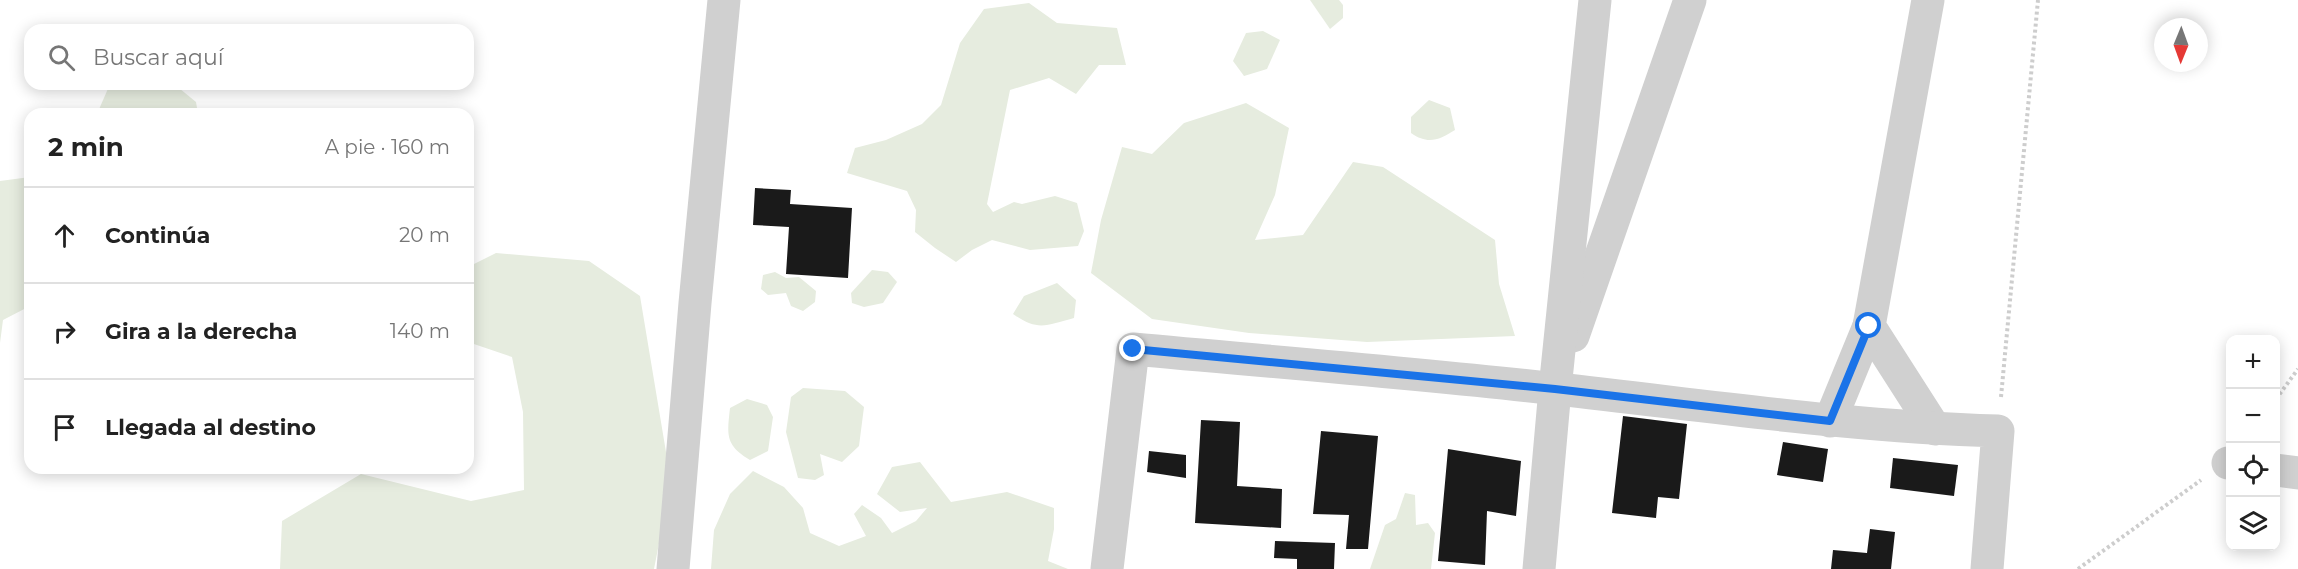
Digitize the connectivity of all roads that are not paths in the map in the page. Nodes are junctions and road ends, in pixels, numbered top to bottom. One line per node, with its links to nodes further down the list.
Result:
1 (724, 0): 11 (street)
2 (1595, 0): 6 (street)
3 (1690, 0): 6 (street)
4 (1928, 0): 5 (street)
5 (1869, 326): 7 (street); 8 (street)
6 (1555, 389): 7 (street); 12 (street); 13 (street)
7 (1830, 421): 8 (street)
8 (1935, 429): 14 (street)
9 (2280, 471): 10 (street)
10 (2298, 473)
11 (673, 569)
12 (1107, 569)
13 (1539, 569)
14 (1988, 569)

